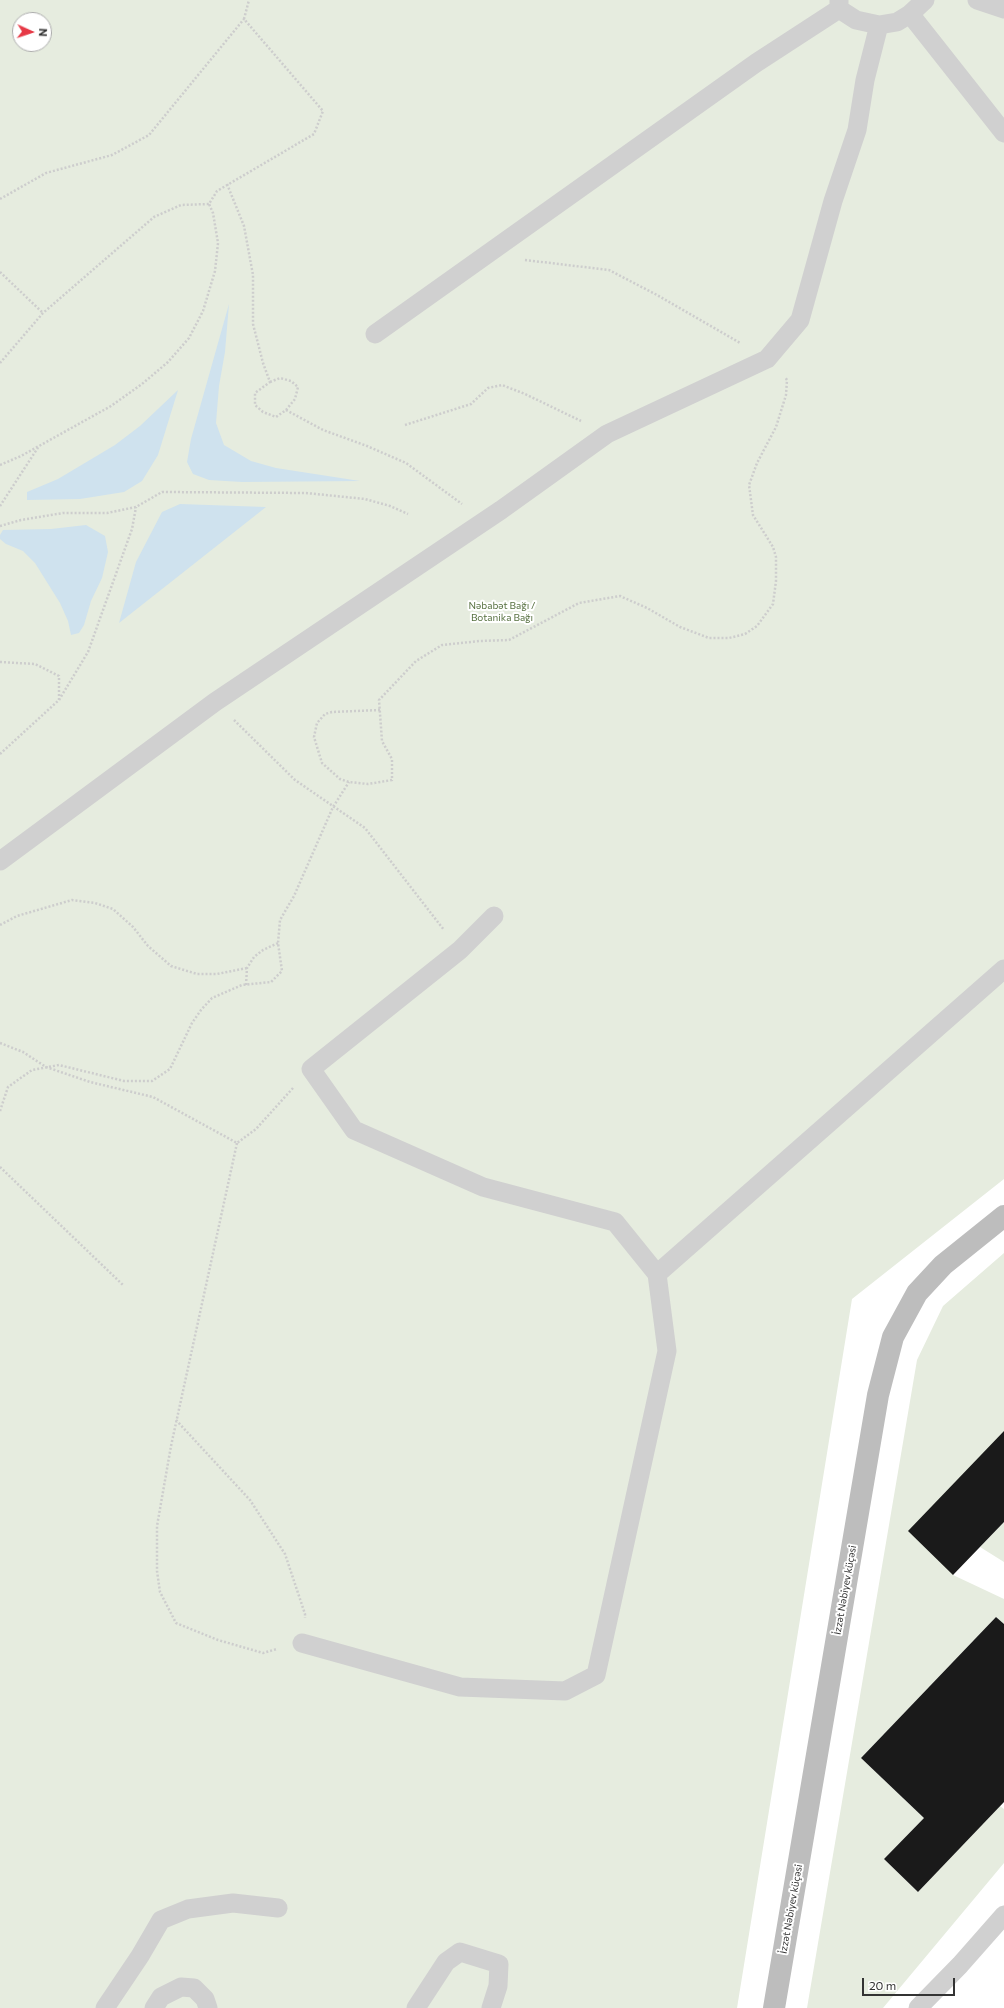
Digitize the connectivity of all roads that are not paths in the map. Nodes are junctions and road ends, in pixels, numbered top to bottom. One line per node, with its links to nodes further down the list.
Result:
1 (924, 0): 5 (lane)
2 (977, 0): 4 (lane)
3 (839, 5): 6 (lane); 8 (lane)
4 (1004, 9)
5 (910, 14): 6 (lane); 7 (lane)
6 (879, 25): 9 (lane)
7 (1004, 134)
8 (375, 334)
9 (0, 861)
10 (494, 916): 13 (lane)
11 (1004, 969): 13 (lane)
12 (1004, 1216): 22 (main road, İzzət Nəbiyev küçəsi)
13 (657, 1274): 14 (lane)
14 (302, 1643)
15 (278, 1908): 17 (lane)
16 (1004, 1915): 23 (lane)
17 (105, 2008)
18 (154, 2008): 19 (lane)
19 (208, 2008)
20 (416, 2008): 21 (lane)
21 (491, 2008)
22 (774, 2008)
23 (918, 2008)

